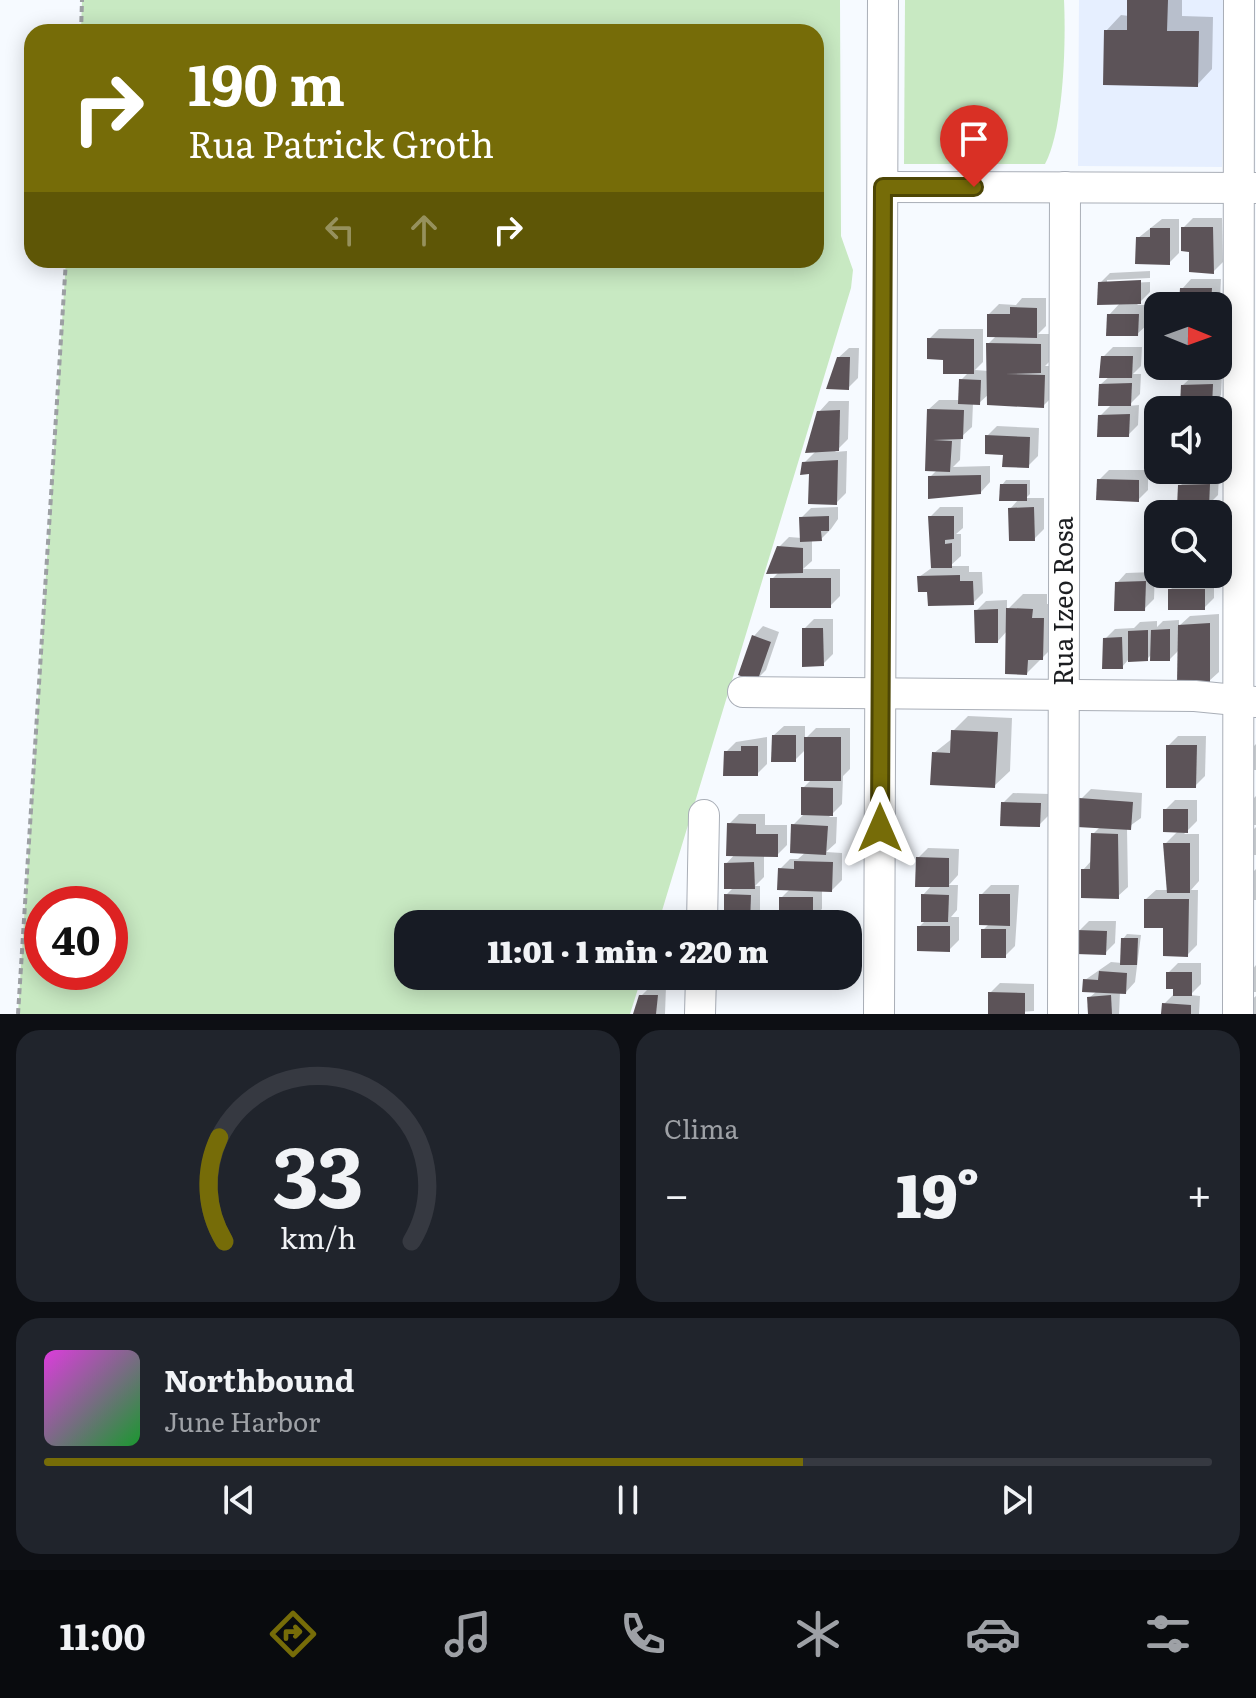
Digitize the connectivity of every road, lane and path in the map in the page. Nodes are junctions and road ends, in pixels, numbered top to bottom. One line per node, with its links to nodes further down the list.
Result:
1 (82, 0): 4 (path)
2 (883, 0): 5 (street)
3 (1239, 0): 7 (street)
4 (81, 24)
5 (883, 187): 6 (street); 10 (street)
6 (1065, 187): 7 (street); 11 (street, Rua Izeo Rosa)
7 (1248, 188): 12 (street)
8 (65, 268): 16 (path)
9 (743, 692): 10 (street)
10 (880, 693): 11 (street); 18 (street)
11 (1064, 695): 12 (street); 19 (street, Rua Izeo Rosa)
12 (1248, 702): 20 (street)
13 (704, 815): 14 (street)
14 (702, 910)
15 (701, 990): 17 (street)
16 (18, 1014)
17 (700, 1014)
18 (879, 1014)
19 (1063, 1014)
20 (1238, 1014)

